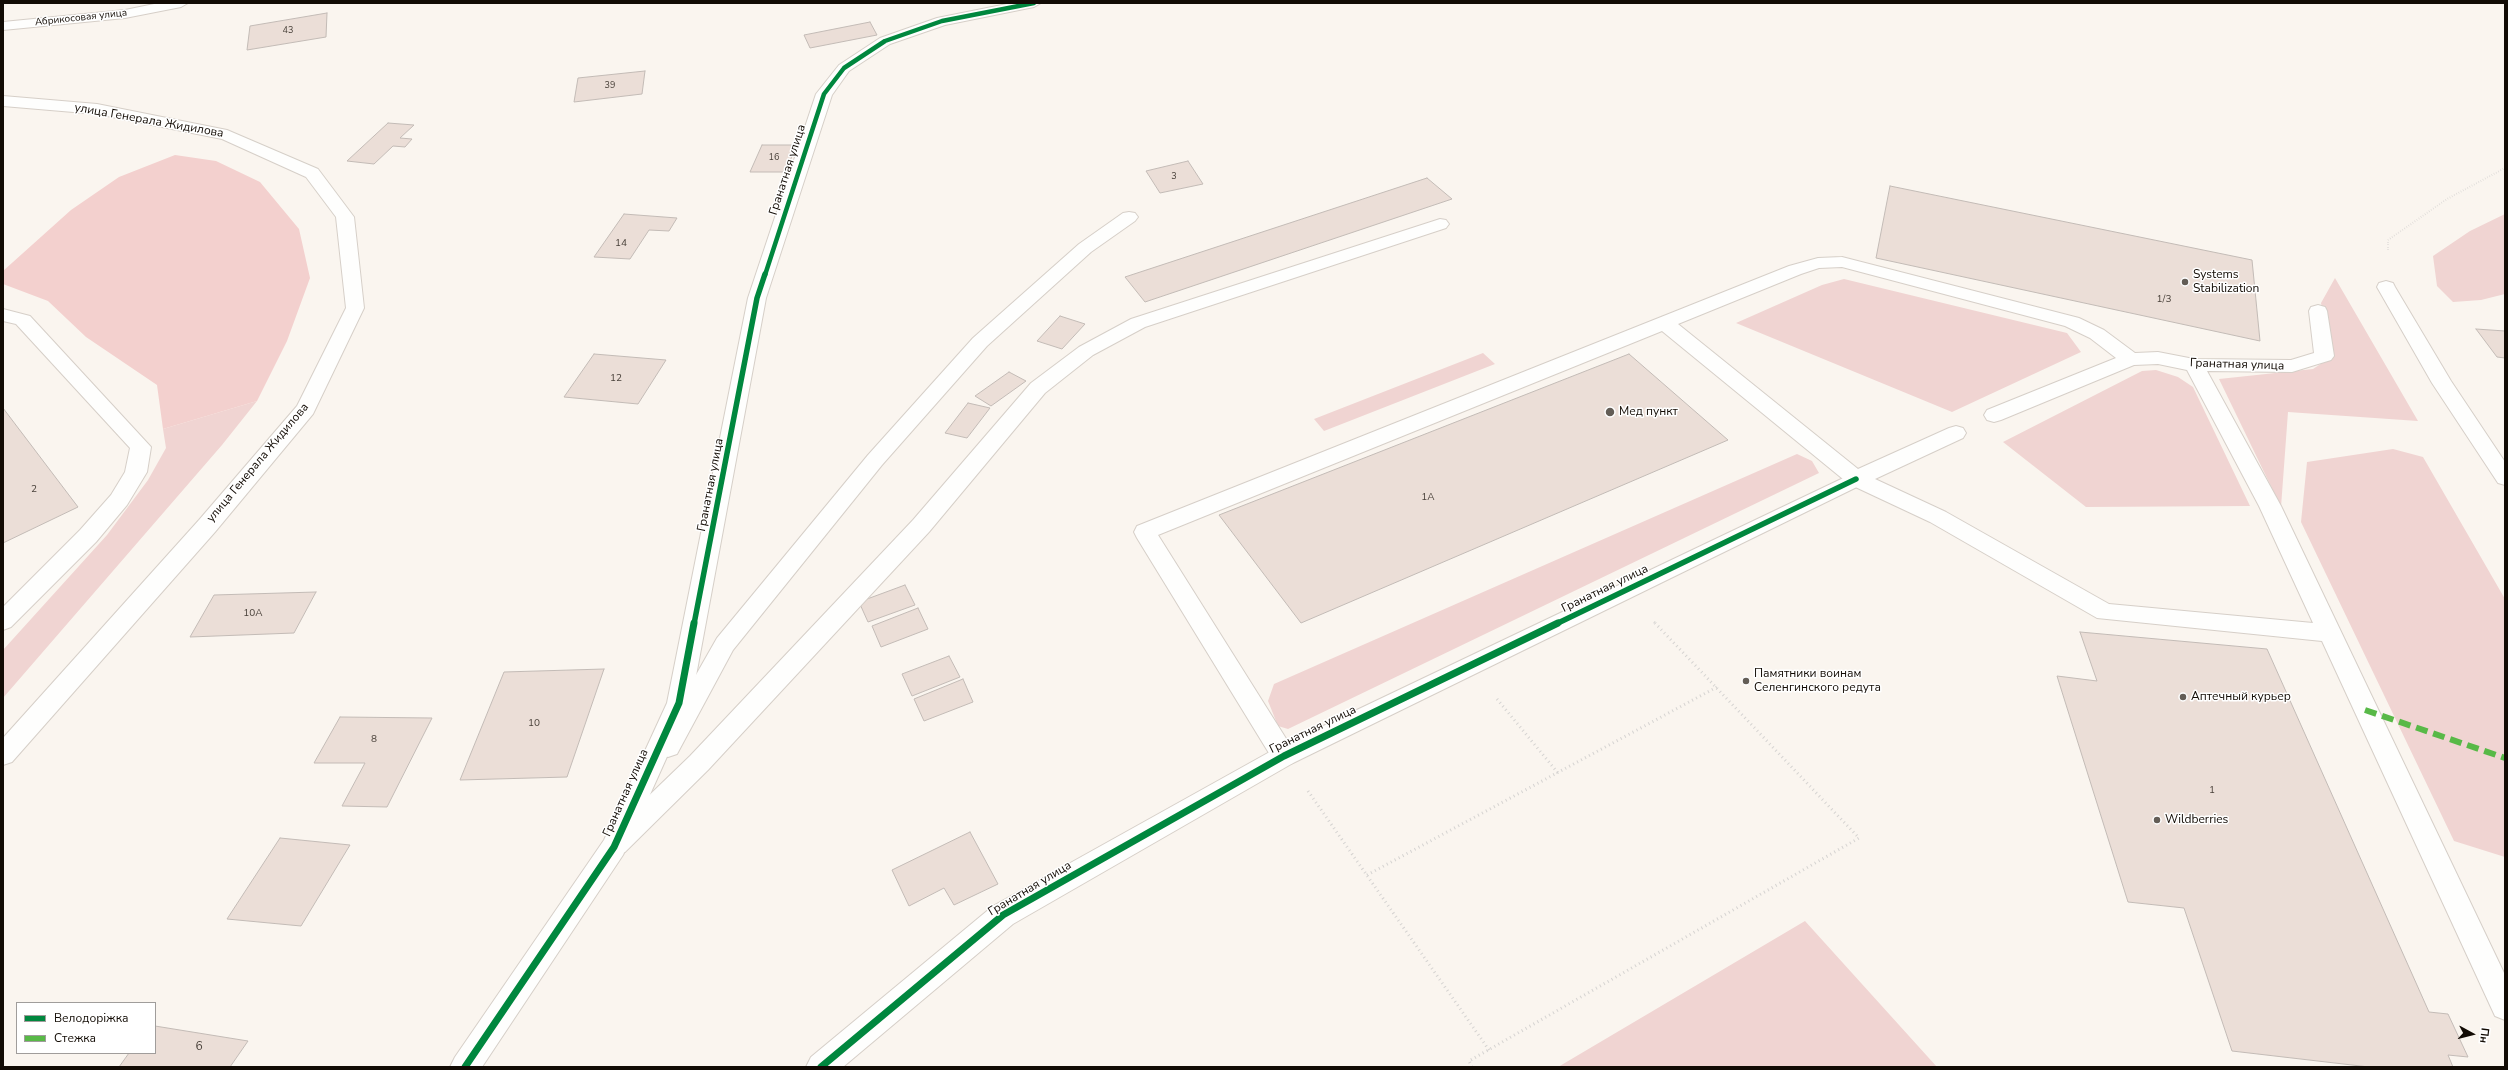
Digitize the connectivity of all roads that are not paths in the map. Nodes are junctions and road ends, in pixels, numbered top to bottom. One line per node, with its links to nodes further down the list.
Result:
1 (181, 3): 3 (street, Абрикосовая улица)
2 (1034, 3): 21 (street, Гранатная улица)
3 (3, 26)
4 (3, 101): 19 (street, улица Генерала Жидилова)
5 (1129, 217): 21 (street)
6 (1440, 224): 21 (street)
7 (2386, 287): 15 (street)
8 (2318, 310): 12 (street, Гранатная улица)
9 (3, 315): 17 (street)
10 (1664, 323): 11 (street); 16 (street); 20 (street)
11 (2131, 359): 12 (street, Гранатная улица); 13 (street, Гранатная улица)
12 (2194, 365): 18 (street)
13 (1994, 415)
14 (1956, 433): 16 (street, Гранатная улица)
15 (2505, 478)
16 (1856, 479): 18 (street); 20 (street, Гранатная улица)
17 (3, 621)
18 (2330, 633): 22 (street)
19 (3, 754)
20 (1284, 756): 24 (street, Гранатная улица)
21 (614, 846): 23 (street, Гранатная улица)
22 (2505, 1006)
23 (465, 1067)
24 (821, 1067)

